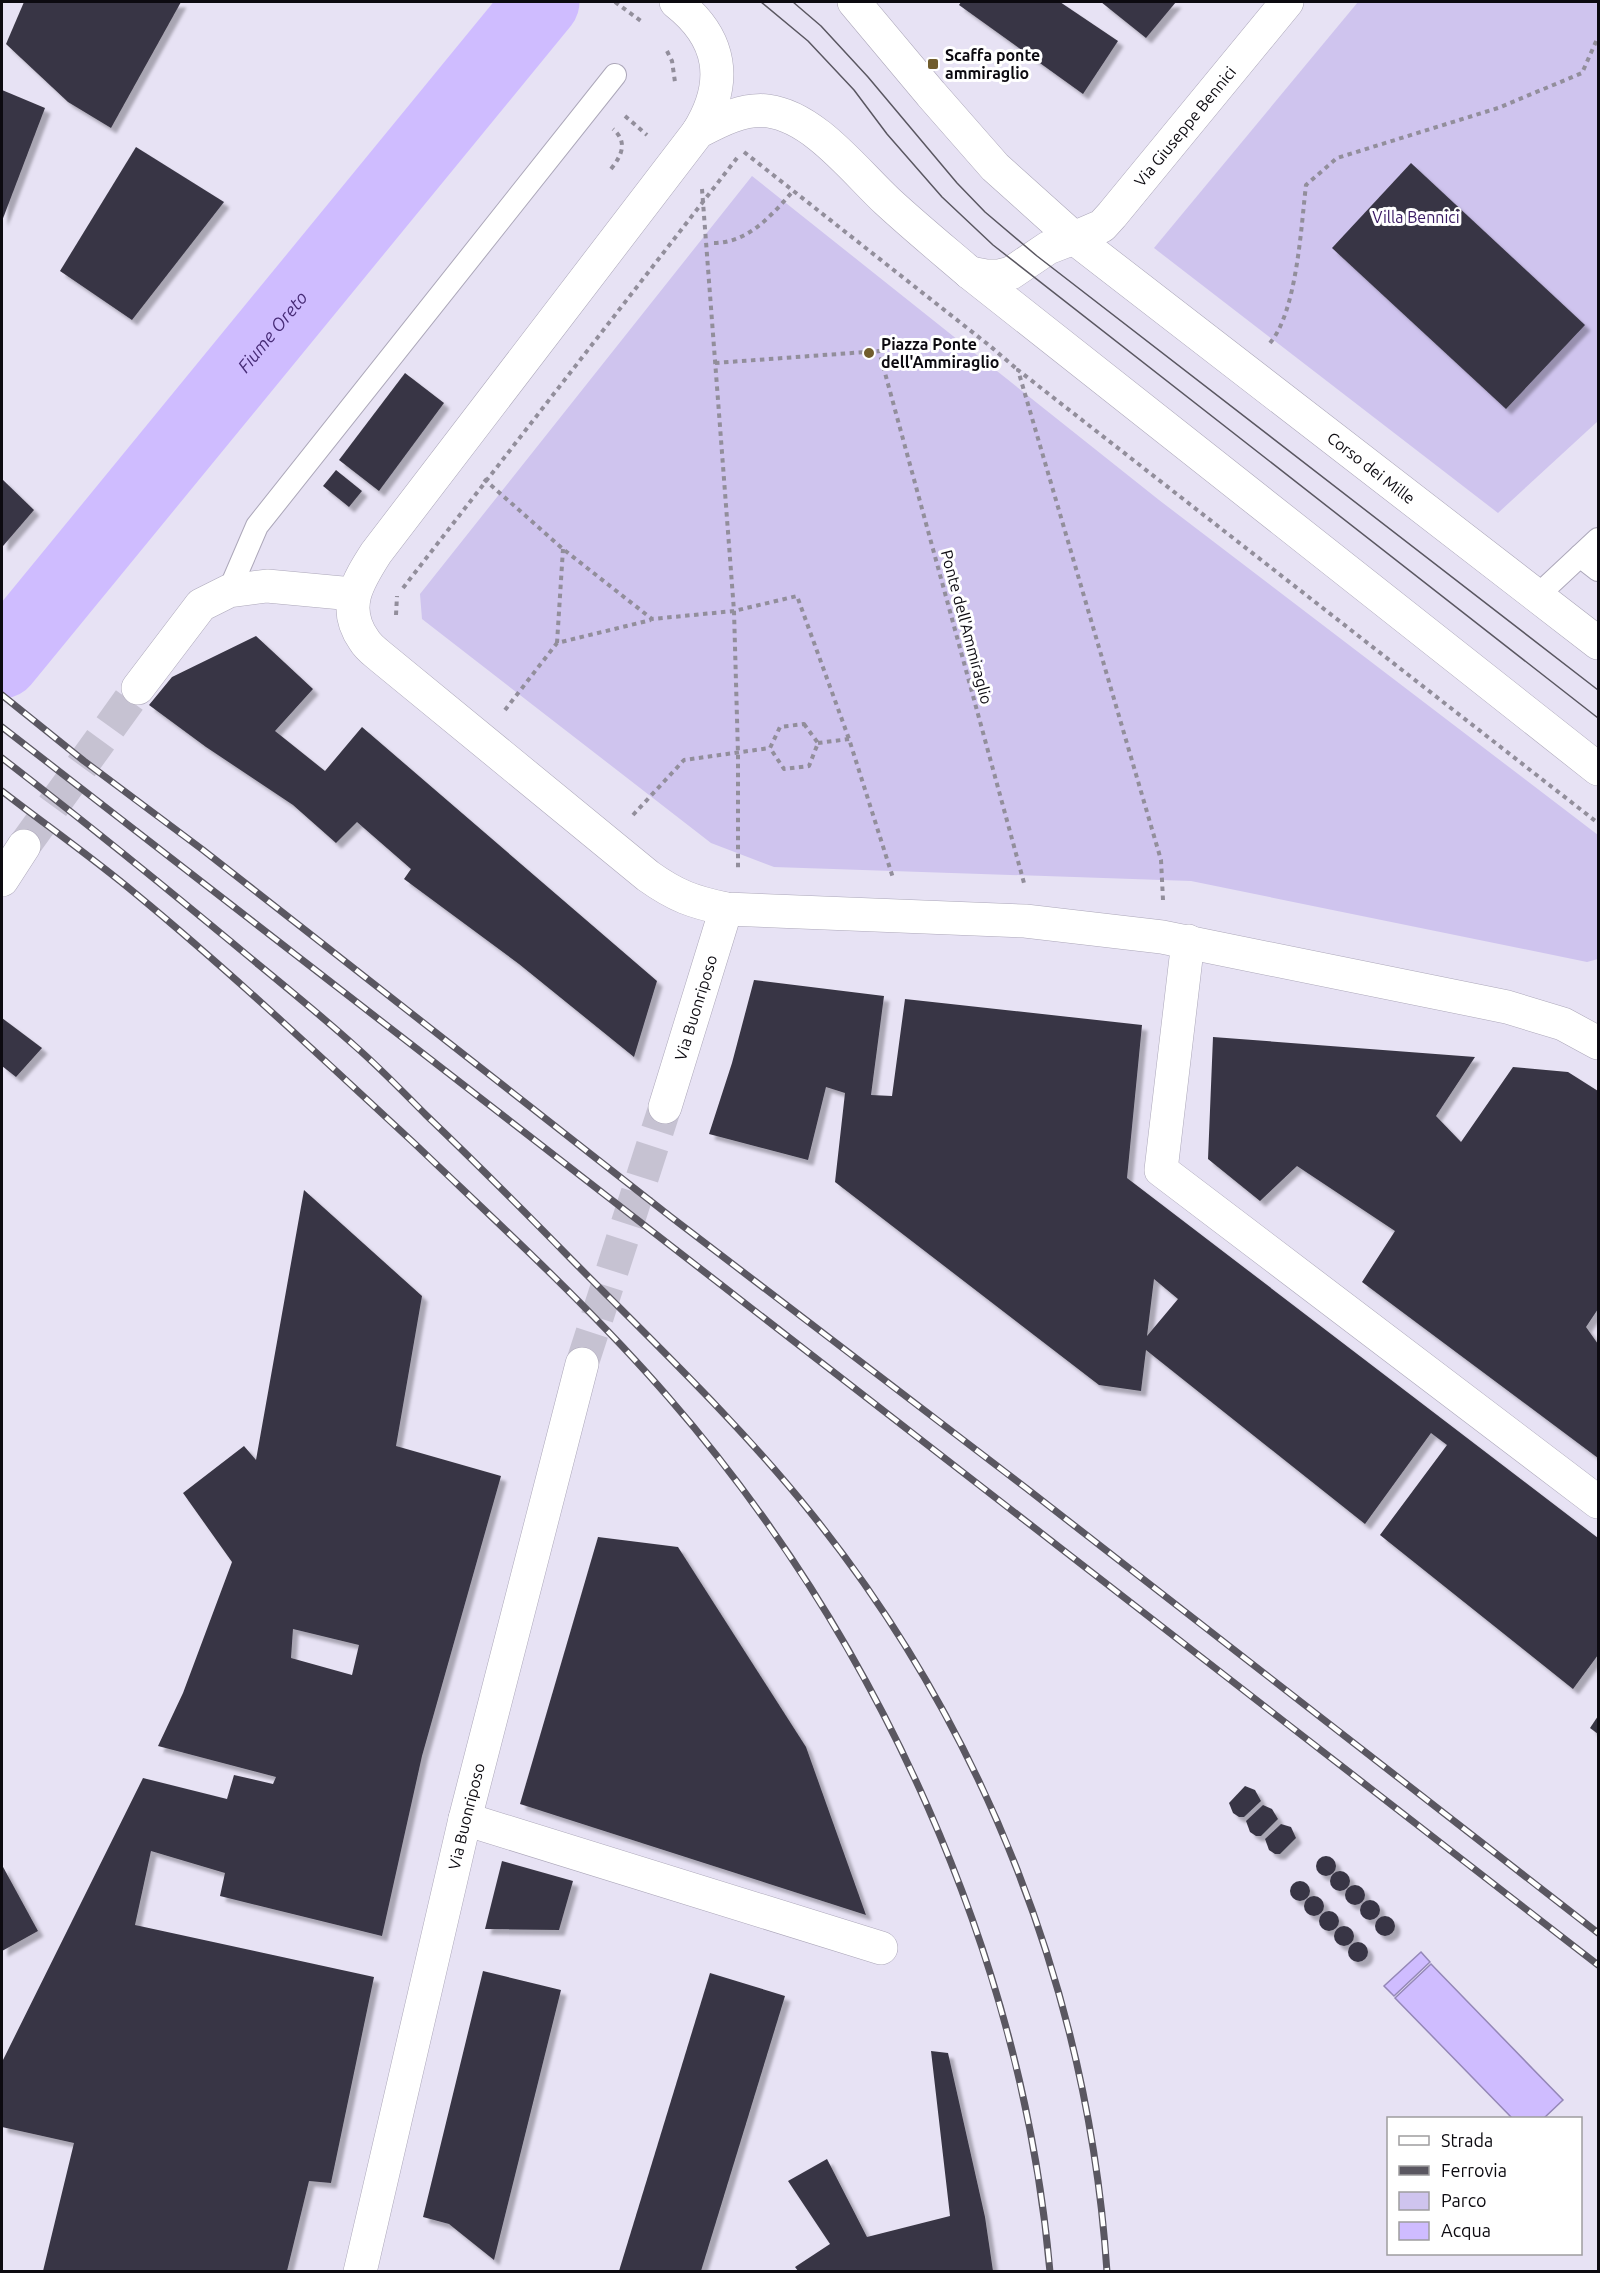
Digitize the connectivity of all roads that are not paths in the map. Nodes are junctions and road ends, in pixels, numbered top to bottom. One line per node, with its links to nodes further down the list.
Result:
1 (854, 2): 6 (street, Corso dei Mille)
2 (1287, 2): 6 (street, Via Giuseppe Bennici)
3 (679, 4): 5 (street)
4 (615, 75): 11 (lane)
5 (698, 132): 7 (street); 12 (street)
6 (1074, 238): 7 (street, Via Giuseppe Bennici); 13 (street, Corso dei Mille)
7 (970, 273): 16 (street)
8 (1599, 539): 9 (lane)
9 (1580, 556): 10 (lane); 13 (lane)
10 (1599, 570)
11 (229, 591): 12 (street); 15 (street)
12 (353, 594): 19 (street)
13 (1538, 596): 14 (street, Corso dei Mille)
14 (1599, 643)
15 (138, 688)
16 (1599, 769)
17 (24, 846): 18 (street)
18 (2, 880)
19 (726, 909): 20 (street); 22 (street, Via Buonriposo)
20 (1188, 941): 21 (street); 24 (street)
21 (1599, 1043)
22 (664, 1107)
23 (582, 1364): 25 (street, Via Buonriposo)
24 (1599, 1502)
25 (465, 1819): 26 (street); 27 (street, Via Buonriposo)
26 (881, 1947)
27 (360, 2271)

